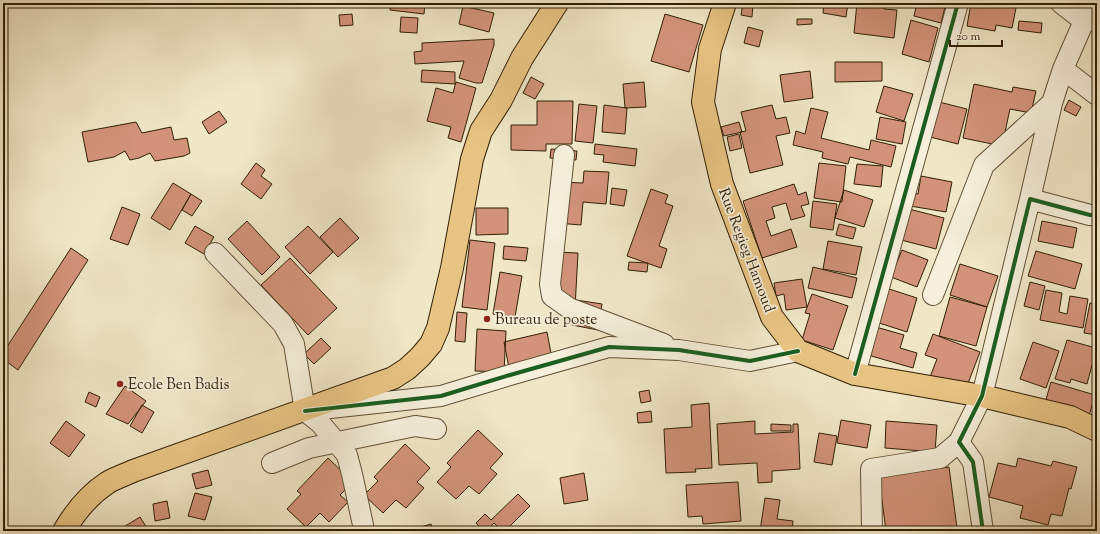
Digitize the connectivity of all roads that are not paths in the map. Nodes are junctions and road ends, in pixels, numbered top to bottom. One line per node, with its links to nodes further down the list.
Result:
1 (557, 3): 18 (main road)
2 (725, 3): 15 (main road, Rue Regieg Hamoud)
3 (958, 3): 16 (street)
4 (1061, 3): 5 (street)
5 (1090, 15): 6 (street)
6 (1063, 69): 7 (street); 8 (street)
7 (1097, 95)
8 (1052, 103): 10 (street); 13 (street)
9 (564, 155): 14 (street)
10 (1030, 199): 11 (street); 17 (street)
11 (1097, 215)
12 (215, 253): 18 (street)
13 (933, 295)
14 (679, 350): 15 (street); 18 (street)
15 (798, 351): 16 (main road)
16 (855, 374): 17 (main road)
17 (982, 396): 20 (main road); 21 (street)
18 (305, 410): 22 (street); 24 (main road)
19 (436, 429): 22 (street)
20 (1097, 430)
21 (959, 442): 26 (street); 27 (street)
22 (336, 443): 23 (street); 25 (street)
23 (272, 464)
24 (64, 531)
25 (362, 531)
26 (872, 531)
27 (983, 531)

